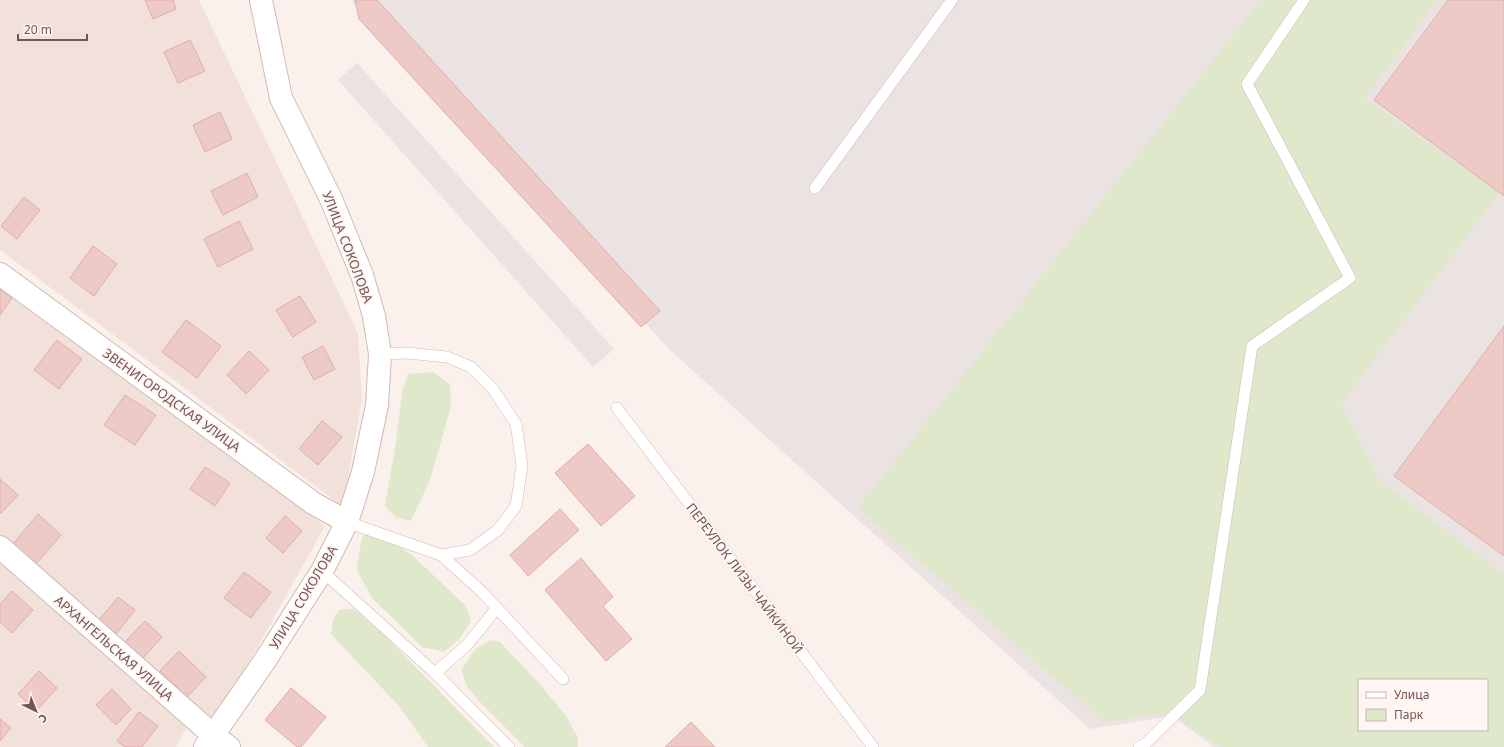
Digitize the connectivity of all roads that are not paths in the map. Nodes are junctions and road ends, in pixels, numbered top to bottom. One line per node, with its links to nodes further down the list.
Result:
1 (261, 0): 6 (main road, УЛИЦА СОКОЛОВА)
2 (952, 0): 4 (lane)
3 (1304, 0): 18 (lane)
4 (815, 188)
5 (0, 274): 8 (main road, ЗВЕНИГОРОДСКАЯ УЛИЦА)
6 (380, 354): 8 (main road, УЛИЦА СОКОЛОВА); 10 (lane)
7 (617, 408): 17 (lane, ПЕРЕУЛОК ЛИЗЫ ЧАЙКИНОЙ)
8 (347, 522): 10 (lane); 11 (main road, УЛИЦА СОКОЛОВА)
9 (0, 547): 15 (main road, АРХАНГЕЛЬСКАЯ УЛИЦА)
10 (441, 555): 12 (lane)
11 (322, 571): 13 (lane); 15 (main road, УЛИЦА СОКОЛОВА)
12 (497, 608): 13 (lane); 14 (lane)
13 (435, 673): 16 (lane)
14 (563, 679)
15 (216, 743)
16 (509, 747)
17 (873, 747)
18 (1139, 747)

